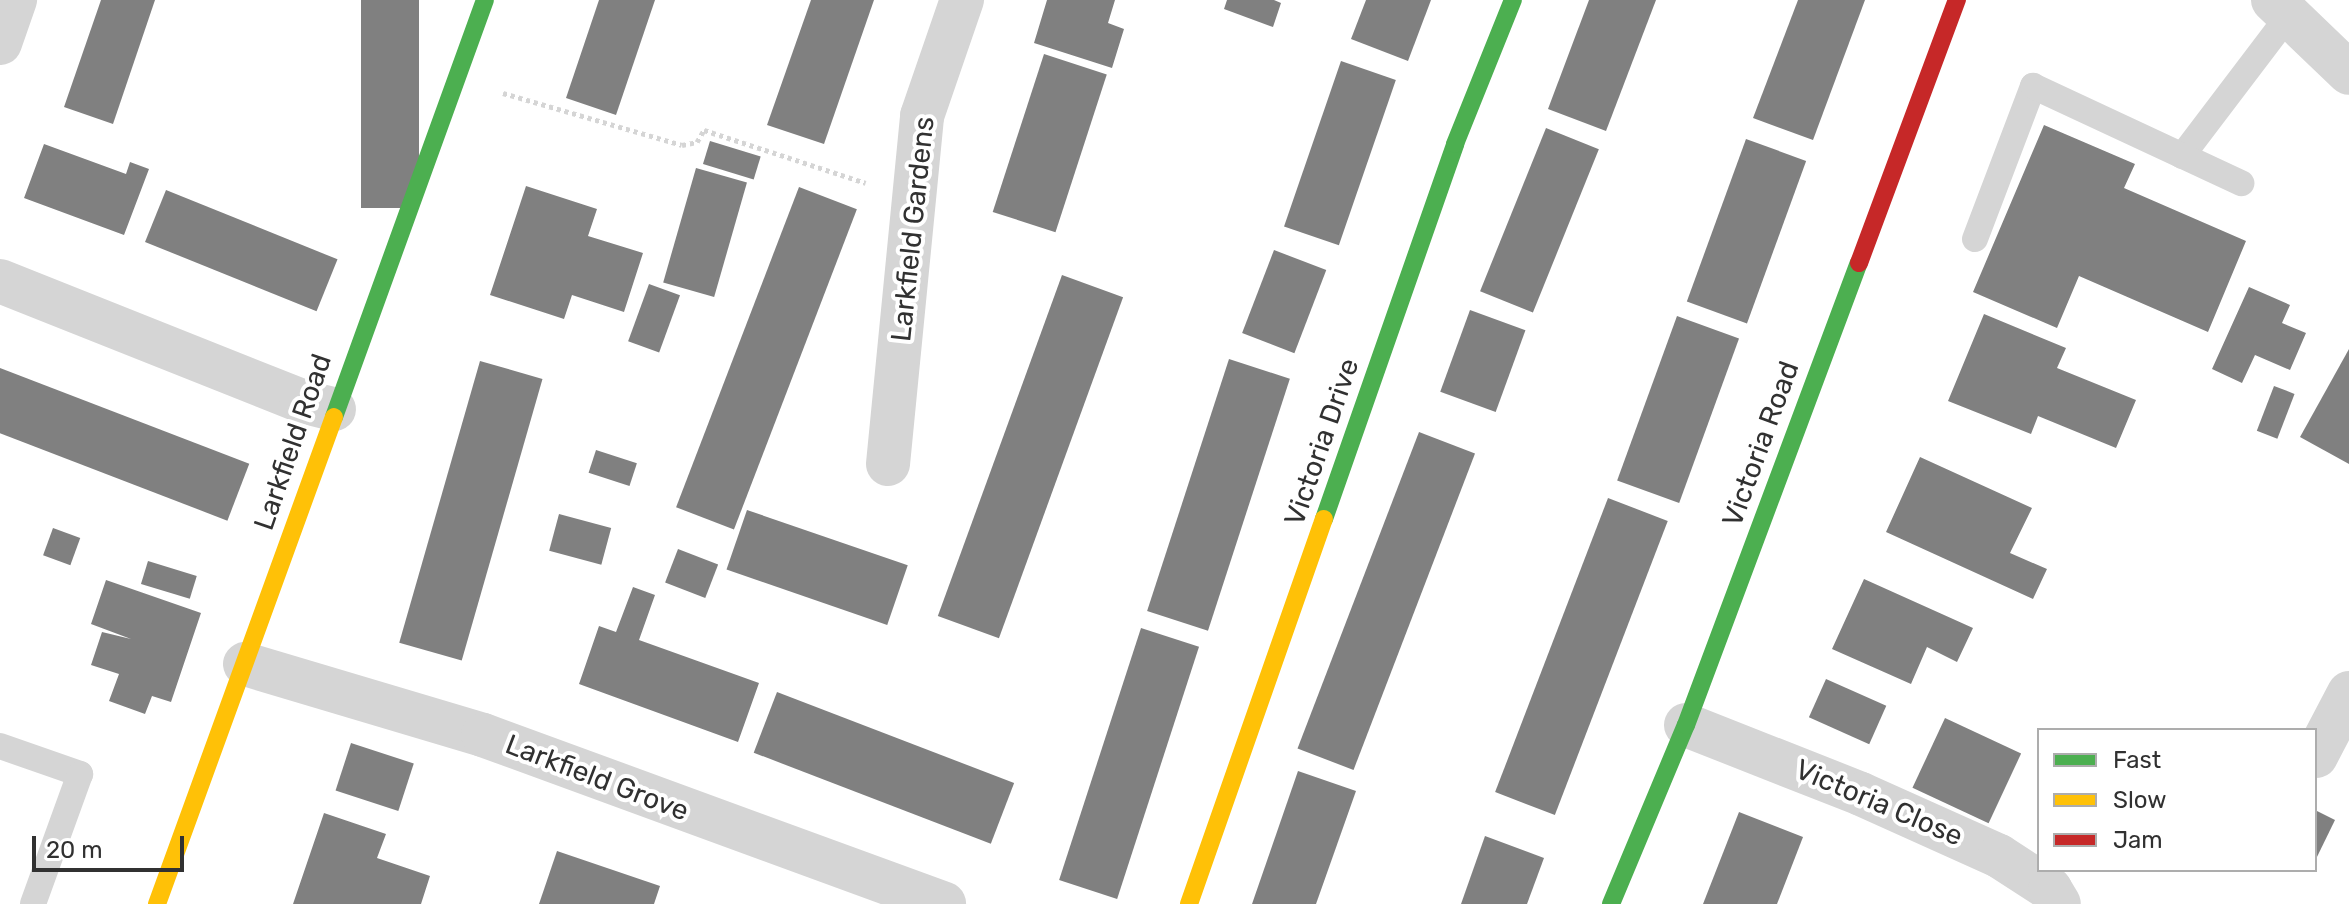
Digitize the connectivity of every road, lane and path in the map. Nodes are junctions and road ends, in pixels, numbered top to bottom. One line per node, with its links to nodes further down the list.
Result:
1 (15, 0): 7 (street)
2 (485, 0): 9 (street, Larkfield Road)
3 (962, 0): 12 (street, Larkfield Gardens)
4 (1513, 0): 25 (street, Victoria Drive)
5 (1957, 0): 19 (street, Victoria Road)
6 (2281, 8): 8 (street); 10 (lane)
7 (0, 43)
8 (2349, 73)
9 (456, 79): 12 (path); 15 (street, Larkfield Road)
10 (2182, 156): 11 (lane); 13 (lane)
11 (2241, 183)
12 (915, 197): 16 (street, Larkfield Gardens)
13 (1975, 239)
14 (0, 281): 15 (street)
15 (334, 409): 17 (street, Larkfield Road)
16 (888, 464)
17 (245, 664): 23 (street, Larkfield Road); 24 (street, Larkfield Grove)
18 (2349, 693): 21 (street)
19 (1686, 725): 26 (street, Victoria Road); 27 (street, Victoria Close)
20 (0, 746): 22 (lane)
21 (2317, 754)
22 (33, 904)
23 (157, 904)
24 (944, 904)
25 (1189, 904)
26 (1611, 904)
27 (2059, 904)

